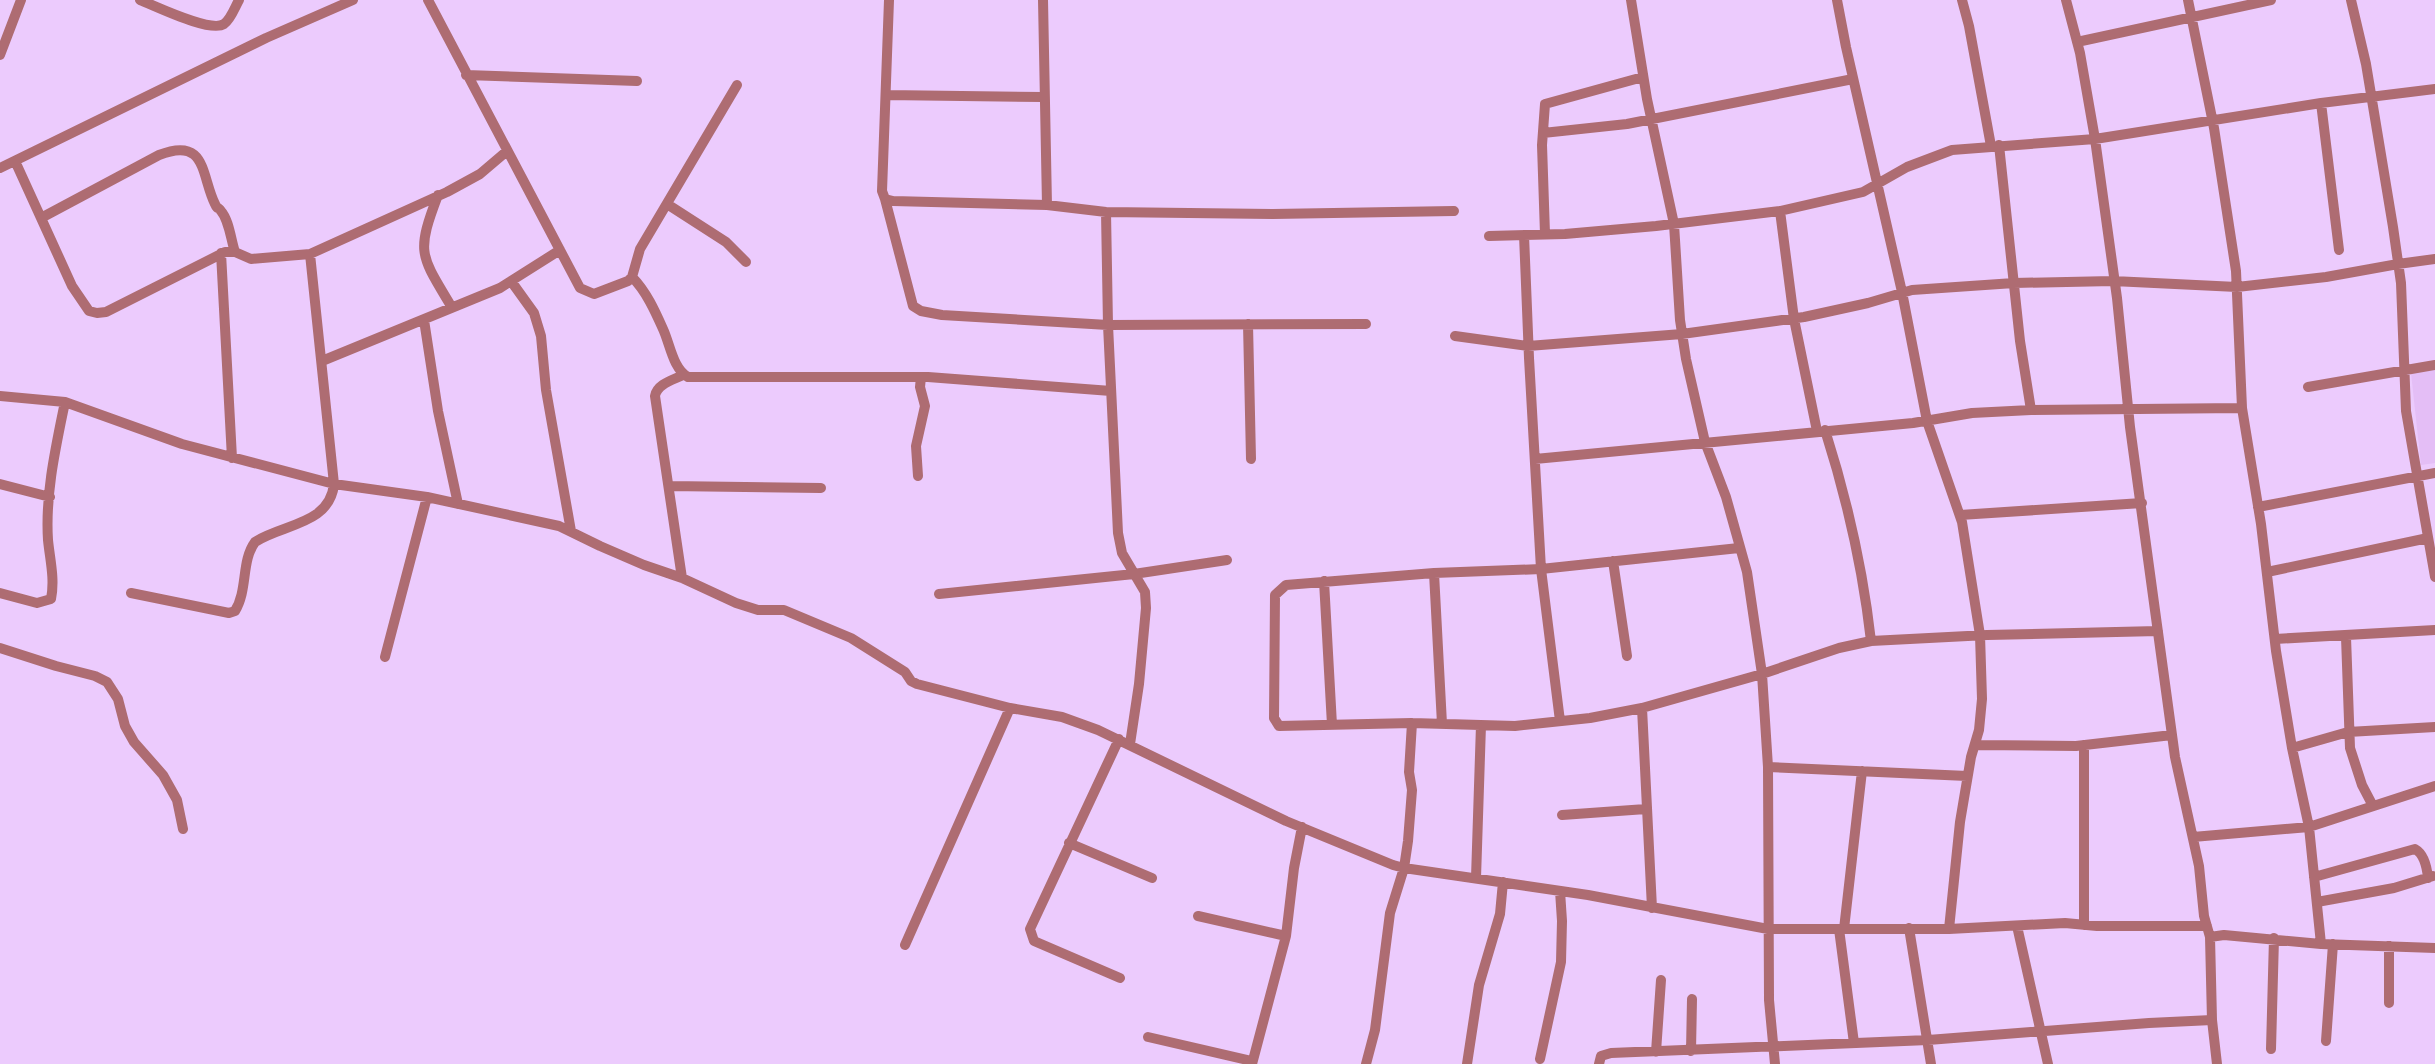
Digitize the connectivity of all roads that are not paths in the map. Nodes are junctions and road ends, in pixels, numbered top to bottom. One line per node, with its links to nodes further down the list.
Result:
1 (21, 0): 17 (street)
2 (142, 0): 3 (street)
3 (239, 0)
4 (353, 0): 34 (street)
5 (428, 0): 18 (street)
6 (890, 0): 24 (street)
7 (1043, 0): 26 (street)
8 (1631, 0): 19 (street)
9 (1837, 0): 20 (street)
10 (1962, 0): 32 (street)
11 (2066, 0): 16 (street)
12 (2188, 0): 15 (street)
13 (2271, 0): 15 (street)
14 (2351, 0): 25 (street)
15 (2192, 17): 16 (street); 29 (street)
16 (2077, 42): 31 (street)
17 (0, 55)
18 (466, 75): 21 (street); 33 (street)
19 (1643, 77): 28 (street); 30 (street)
20 (1853, 79): 28 (street); 36 (street)
21 (637, 81)
22 (738, 85): 39 (street)
23 (2435, 88): 25 (street)
24 (886, 95): 26 (street); 38 (street)
25 (2371, 96): 27 (street); 56 (street)
26 (1043, 97): 40 (street)
27 (2321, 103): 29 (street); 50 (street)
28 (1651, 119): 30 (street); 45 (street)
29 (2213, 120): 31 (street); 61 (street)
30 (1543, 133): 46 (street)
31 (2095, 139): 32 (street); 58 (street)
32 (1995, 145): 36 (street); 60 (street)
33 (507, 152): 37 (street); 49 (street)
34 (15, 160): 35 (street); 44 (street)
35 (0, 168)
36 (1879, 184): 41 (street); 62 (street)
37 (438, 195): 53 (street); 63 (street)
38 (885, 199): 40 (street); 68 (street)
39 (667, 204): 55 (street); 57 (street)
40 (1047, 205): 43 (street)
41 (1780, 211): 45 (street); 64 (street)
42 (1454, 212): 43 (street)
43 (1106, 213): 68 (street)
44 (41, 218): 51 (street); 52 (street)
45 (1674, 224): 46 (street); 69 (street)
46 (1545, 234): 47 (street)
47 (1524, 235): 48 (street); 71 (street)
48 (1490, 236)
49 (560, 250): 57 (street); 59 (street)
50 (2339, 250)
51 (235, 252): 52 (street); 53 (street)
52 (221, 254): 87 (street)
53 (310, 254): 72 (street)
54 (2435, 259): 56 (street)
55 (746, 261)
56 (2398, 264): 61 (street); 74 (street)
57 (632, 277): 75 (street)
58 (2114, 280): 60 (street); 61 (street); 83 (street)
59 (511, 281): 63 (street); 103 (street)
60 (2014, 283): 62 (street); 82 (street)
61 (2237, 287): 81 (street)
62 (1902, 292): 64 (street); 84 (street)
63 (451, 306): 65 (street)
64 (1794, 319): 69 (street); 85 (street)
65 (424, 320): 72 (street); 100 (street)
66 (1248, 324): 67 (street); 68 (street); 88 (street)
67 (1366, 324)
68 (1108, 325): 78 (street)
69 (1682, 334): 71 (street); 86 (street)
70 (1455, 336): 71 (street)
71 (1528, 346): 89 (street)
72 (322, 361): 93 (street)
73 (2435, 365): 74 (street)
74 (2404, 370): 77 (street); 92 (street)
75 (683, 375): 76 (street); 95 (street)
76 (921, 377): 78 (street); 91 (street)
77 (2308, 387)
78 (1111, 391): 111 (street)
79 (0, 396): 80 (street)
80 (65, 402): 87 (street); 97 (street)
81 (2242, 408): 83 (street); 101 (street)
82 (2031, 410): 83 (street); 84 (street)
83 (2128, 410): 99 (street)
84 (1927, 421): 85 (street); 102 (street)
85 (1821, 431): 86 (street); 123 (street)
86 (1705, 442): 89 (street); 105 (street)
87 (232, 458): 93 (street)
88 (1251, 459)
89 (1535, 459): 108 (street)
90 (2435, 473): 92 (street)
91 (918, 476)
92 (2416, 476): 101 (street); 104 (street)
93 (333, 483): 98 (street); 116 (street)
94 (0, 484): 97 (street)
95 (669, 486): 96 (street); 113 (street)
96 (821, 488)
97 (50, 497): 115 (street)
98 (427, 497): 100 (street); 126 (street)
99 (2142, 503): 102 (street); 119 (street)
100 (458, 504): 103 (street)
101 (2258, 507): 109 (street)
102 (1960, 514): 120 (street)
103 (571, 531): 113 (street)
104 (2428, 538): 109 (street); 112 (street)
105 (1739, 548): 107 (street); 127 (street)
106 (1227, 560): 111 (street)
107 (1612, 561): 108 (street); 125 (street)
108 (1541, 569): 110 (street); 130 (street)
109 (2267, 572): 122 (street)
110 (1434, 573): 114 (street); 132 (street)
111 (1134, 574): 117 (street); 139 (street)
112 (2435, 577)
113 (682, 578): 128 (street)
114 (1323, 581): 133 (street); 133 (street)
115 (0, 593)
116 (131, 593)
117 (939, 594)
118 (2435, 630): 121 (street)
119 (2158, 631): 120 (street); 137 (street)
120 (1980, 635): 123 (street); 141 (street)
121 (2346, 637): 122 (street); 136 (street)
122 (2275, 639): 142 (street)
123 (1871, 641): 127 (street)
124 (0, 648): 152 (street)
125 (1627, 656)
126 (385, 657)
127 (1762, 674): 129 (street); 143 (street)
128 (1010, 708): 138 (street); 176 (street)
129 (1642, 708): 130 (street); 148 (street)
130 (1560, 721): 134 (street)
131 (1412, 723): 132 (street); 133 (street); 155 (street)
132 (1442, 724): 134 (street)
133 (1332, 725)
134 (1481, 725): 159 (street)
135 (2435, 727): 136 (street)
136 (2348, 732): 142 (street); 147 (street)
137 (2172, 735): 140 (street); 153 (street)
138 (1119, 739): 139 (street); 154 (street)
139 (1130, 744): 150 (street)
140 (2084, 745): 141 (street); 165 (street)
141 (1975, 746): 145 (street)
142 (2292, 748): 151 (street)
143 (1768, 767): 144 (street); 168 (street)
144 (1862, 771): 145 (street); 169 (street)
145 (1967, 776): 170 (street)
146 (2435, 786): 147 (street)
147 (2373, 806): 151 (street)
148 (1646, 809): 149 (street); 163 (street)
149 (1562, 815)
150 (1302, 827): 155 (street); 172 (street)
151 (2309, 827): 153 (street); 157 (street)
152 (183, 829)
153 (2193, 837): 171 (street)
154 (1069, 843): 158 (street); 179 (street)
155 (1404, 868): 159 (street); 195 (street)
156 (2432, 876): 157 (street); 162 (street)
157 (2314, 877): 162 (street)
158 (1152, 878)
159 (1476, 878): 160 (street)
160 (1503, 882): 161 (street); 196 (street)
161 (1560, 891): 163 (street); 193 (street)
162 (2317, 902): 174 (street)
163 (1652, 908): 168 (street)
164 (1198, 916): 172 (street)
165 (2084, 925): 166 (street); 171 (street)
166 (2017, 926): 170 (street); 184 (street)
167 (1908, 928): 169 (street); 170 (street); 186 (street)
168 (1768, 929): 169 (street); 189 (street)
169 (1842, 929): 188 (street)
170 (1949, 929)
171 (2208, 932): 173 (street); 183 (street)
172 (1286, 936): 194 (street)
173 (2274, 938): 174 (street); 190 (street)
174 (2321, 944): 175 (street)
175 (2333, 944): 177 (street); 187 (street)
176 (906, 945)
177 (2389, 946): 178 (street); 182 (street)
178 (2435, 948)
179 (1120, 978)
180 (1661, 980): 192 (street)
181 (1692, 999): 191 (street)
182 (2389, 1003)
183 (2212, 1020): 184 (street); 201 (street)
184 (2040, 1031): 186 (street); 200 (street)
185 (1148, 1037): 194 (street)
186 (1928, 1040): 188 (street); 199 (street)
187 (2326, 1041)
188 (1854, 1043): 189 (street)
189 (1774, 1047): 191 (street); 198 (street)
190 (2271, 1048)
191 (1691, 1051): 192 (street)
192 (1656, 1052): 197 (street)
193 (1540, 1059)
194 (1252, 1063)
195 (1366, 1064)
196 (1467, 1064)
197 (1599, 1064)
198 (1775, 1064)
199 (1931, 1064)
200 (2048, 1064)
201 (2217, 1064)

